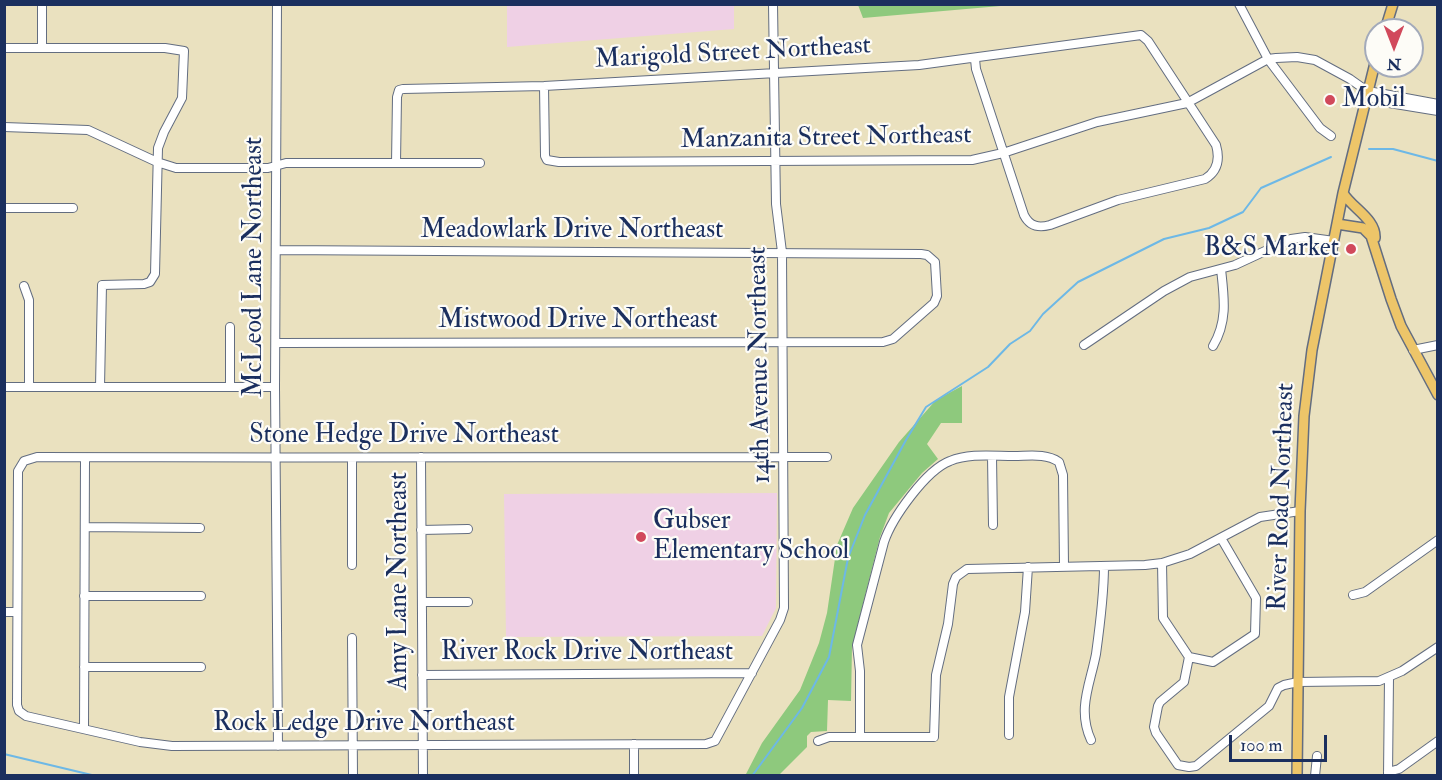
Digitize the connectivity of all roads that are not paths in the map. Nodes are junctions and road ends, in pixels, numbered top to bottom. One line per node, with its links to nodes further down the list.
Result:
1 (42, 4): 6 (street)
2 (277, 4): 23 (street, McLeod Lane Northeast)
3 (772, 4): 9 (street, 14th Avenue Northeast)
4 (1239, 4): 8 (street)
5 (4, 48): 6 (street)
6 (42, 48): 19 (street)
7 (975, 59): 9 (street, Marigold Street Northeast); 13 (street, Marigold Street Northeast); 18 (street)
8 (1268, 59): 12 (street, Manzanita Street Northeast); 13 (street, Manzanita Street Northeast); 17 (street)
9 (772, 73): 11 (street, Marigold Street Northeast); 20 (street, 14th Avenue Northeast)
10 (1371, 78): 12 (main road, River Road Northeast)
11 (544, 86): 20 (street, Manzanita Street Northeast); 21 (street, Marigold Street Northeast)
12 (1367, 91): 14 (street); 15 (street, Manzanita Street Northeast); 24 (main road, River Road Northeast)
13 (1187, 103): 18 (street, Manzanita Street Northeast); 18 (street)
14 (1437, 104)
15 (1437, 111)
16 (4, 127): 19 (street)
17 (1331, 136)
18 (1003, 153): 20 (street, Manzanita Street Northeast)
19 (157, 162): 23 (street); 44 (street)
20 (775, 162): 31 (street, 14th Avenue Northeast)
21 (396, 163): 22 (street); 23 (street)
22 (480, 163)
23 (276, 165): 30 (street, McLeod Lane Northeast)
24 (1343, 193): 27 (main road, River Road Northeast); 29 (main road)
25 (4, 208): 26 (street)
26 (73, 208)
27 (1337, 224): 28 (main road, River Road Northeast); 29 (main road)
28 (1334, 242): 32 (street); 55 (main road, River Road Northeast)
29 (1375, 244): 41 (main road)
30 (276, 250): 31 (street, Meadowlark Drive Northeast); 37 (street, McLeod Lane Northeast)
31 (782, 252): 34 (street, Meadowlark Drive Northeast); 36 (street, 14th Avenue Northeast)
32 (1221, 269): 38 (street); 40 (street)
33 (24, 286): 42 (street)
34 (936, 300): 36 (street, Mistwood Drive Northeast)
35 (230, 327): 45 (street)
36 (783, 342): 37 (street, Mistwood Drive Northeast); 49 (street, 14th Avenue Northeast)
37 (276, 343): 46 (street, McLeod Lane Northeast)
38 (1084, 345)
39 (1437, 345): 41 (street)
40 (1213, 346)
41 (1413, 350): 47 (main road)
42 (29, 386): 43 (street); 44 (street)
43 (4, 387)
44 (100, 387): 45 (street)
45 (230, 387): 46 (street)
46 (275, 387): 52 (street, McLeod Lane Northeast)
47 (1437, 396)
48 (992, 456): 56 (street); 65 (street); 86 (street)
49 (784, 457): 50 (street, Stone Hedge Drive Northeast); 54 (street, Stone Hedge Drive Northeast); 80 (street, 14th Avenue Northeast)
50 (827, 457)
51 (85, 458): 52 (street, Stone Hedge Drive Northeast); 57 (street); 74 (street, Stone Hedge Drive Northeast)
52 (277, 458): 53 (street, Stone Hedge Drive Northeast); 93 (street, McLeod Lane Northeast)
53 (352, 458): 54 (street, Stone Hedge Drive Northeast); 64 (street)
54 (421, 458): 59 (street, Amy Lane Northeast)
55 (1300, 511): 61 (street); 83 (main road, River Road Northeast)
56 (993, 525)
57 (85, 527): 58 (street); 69 (street)
58 (200, 528)
59 (421, 530): 60 (street); 71 (street, Amy Lane Northeast)
60 (468, 530)
61 (1221, 538): 63 (street); 77 (street)
62 (1437, 540): 68 (street)
63 (1162, 563): 66 (street); 77 (street)
64 (352, 565)
65 (1064, 566): 66 (street); 67 (street)
66 (1104, 566): 87 (street)
67 (1028, 567): 85 (street); 86 (street)
68 (1353, 595)
69 (84, 596): 70 (street); 78 (street)
70 (201, 596)
71 (422, 602): 72 (street); 81 (street, Amy Lane Northeast)
72 (468, 602)
73 (4, 612): 74 (street)
74 (17, 612): 84 (street, Rock Ledge Drive Northeast)
75 (352, 638): 94 (street)
76 (1437, 647): 82 (street)
77 (1189, 657): 83 (street)
78 (84, 667): 79 (street); 84 (street)
79 (201, 668)
80 (752, 673): 81 (street, River Rock Drive Northeast); 90 (street, 14th Avenue Northeast)
81 (422, 675): 92 (street, Amy Lane Northeast)
82 (1389, 678): 83 (street); 96 (street)
83 (1298, 682): 100 (main road, River Road Northeast)
84 (84, 729): 93 (street, Rock Ledge Drive Northeast)
85 (1009, 735)
86 (860, 737): 88 (street)
87 (1091, 740)
88 (818, 741)
89 (1437, 741): 96 (street)
90 (713, 742): 91 (street, Rock Ledge Drive Northeast)
91 (634, 744): 92 (street, Rock Ledge Drive Northeast); 99 (street)
92 (423, 745): 94 (street, Rock Ledge Drive Northeast); 98 (street, Amy Lane Northeast)
93 (278, 746): 94 (street, Rock Ledge Drive Northeast)
94 (352, 746): 97 (street)
95 (1317, 756): 101 (street)
96 (1388, 774)
97 (352, 776)
98 (423, 776)
99 (634, 776)
100 (1297, 776)
101 (1315, 776)

